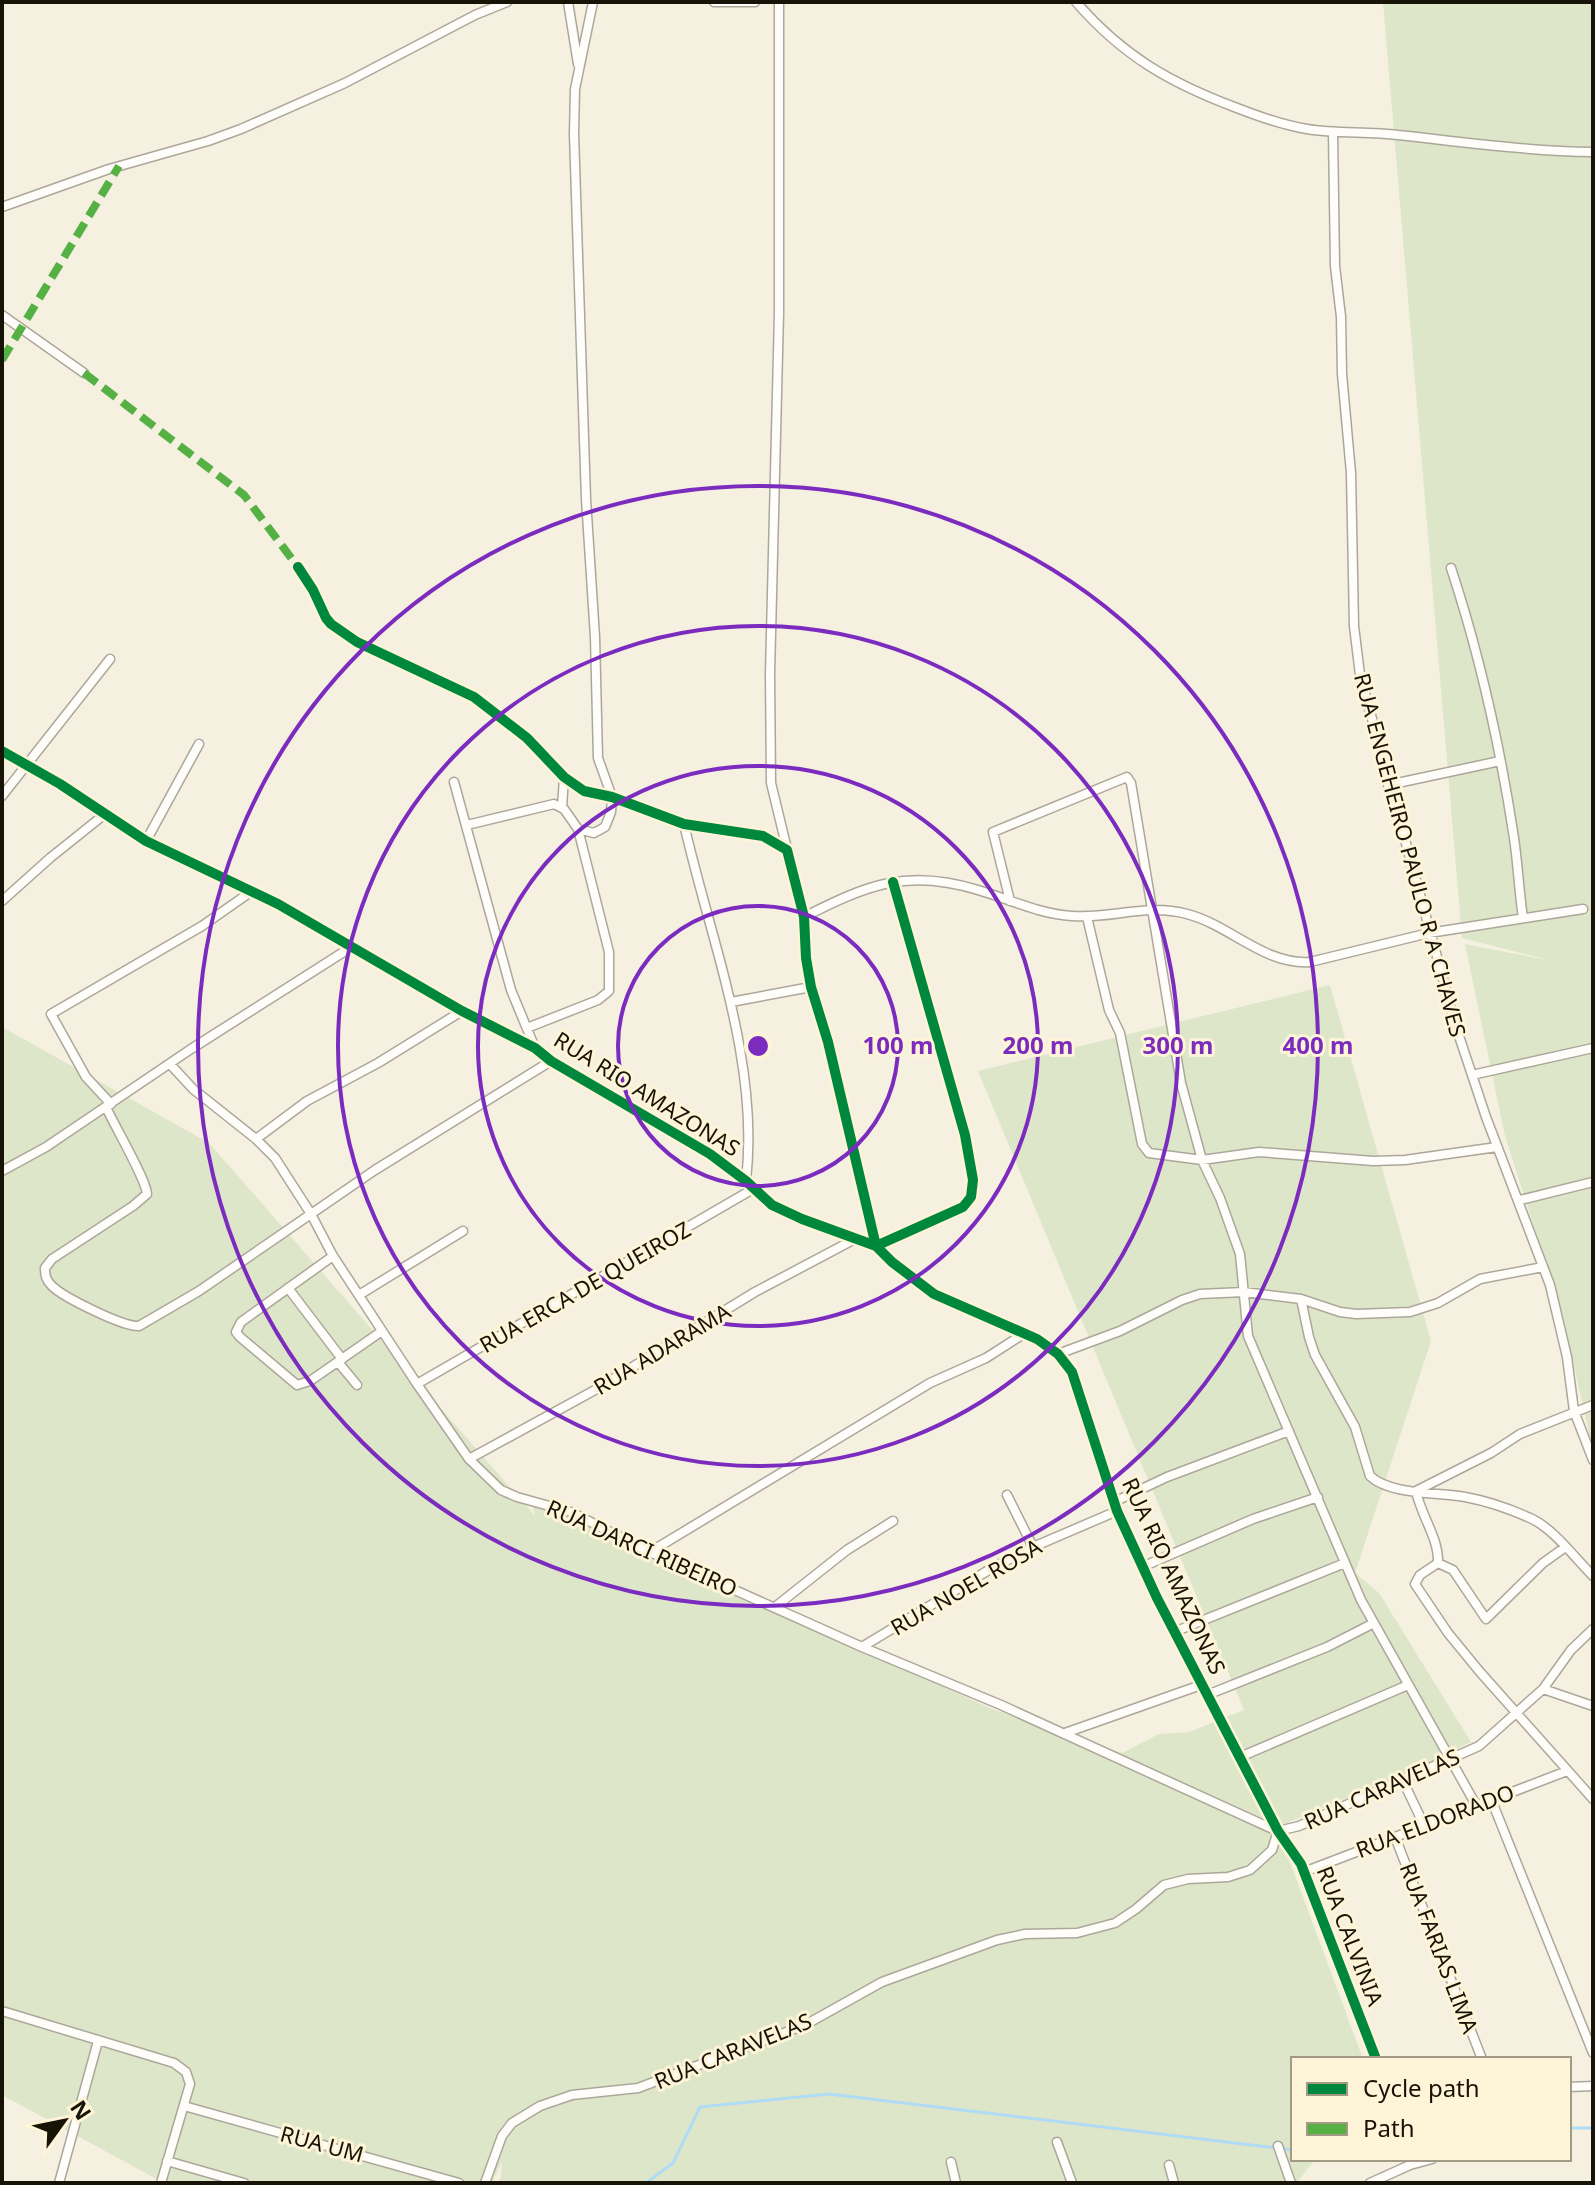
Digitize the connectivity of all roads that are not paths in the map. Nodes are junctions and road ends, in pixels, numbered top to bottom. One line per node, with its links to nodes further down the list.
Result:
1 (507, 2): 11 (street)
2 (568, 2): 8 (street)
3 (593, 2): 8 (street)
4 (714, 2): 7 (street)
5 (779, 2): 32 (street)
6 (1076, 2): 9 (street)
7 (752, 3)
8 (579, 70): 25 (street)
9 (1333, 132): 10 (street); 23 (street, RUA ENGEHEIRO PAULO R A CHAVES)
10 (1593, 152)
11 (2, 207)
12 (2, 315): 13 (street)
13 (84, 373)
14 (298, 567): 21 (street)
15 (1451, 568): 19 (street)
16 (110, 659): 20 (street)
17 (199, 744): 31 (street)
18 (2, 751): 20 (street, RUA RIO AMAZONAS)
19 (1500, 761): 23 (street); 41 (street)
20 (28, 766): 24 (street); 27 (street, RUA RIO AMAZONAS)
21 (564, 777): 25 (street); 26 (street)
22 (454, 782): 29 (street)
23 (1388, 785): 42 (street, RUA ENGEHEIRO PAULO R A CHAVES)
24 (2, 796)
25 (612, 797): 28 (street); 30 (street)
26 (562, 808): 29 (street); 30 (street)
27 (105, 814): 31 (street, RUA RIO AMAZONAS); 35 (street)
28 (684, 824): 32 (street); 45 (street)
29 (467, 825): 47 (street)
30 (578, 829): 47 (street)
31 (146, 841): 34 (street, RUA RIO AMAZONAS)
32 (787, 850): 39 (street)
33 (893, 882): 36 (street); 39 (street); 65 (street)
34 (252, 891): 43 (street, RUA RIO AMAZONAS); 53 (street)
35 (2, 901)
36 (1010, 901): 37 (street); 40 (street)
37 (1151, 908): 40 (street); 42 (street); 56 (street)
38 (1583, 909): 41 (street)
39 (804, 917): 44 (street)
40 (1087, 917): 56 (street)
41 (1523, 918): 42 (street)
42 (1429, 933): 52 (street, RUA ENGEHEIRO PAULO R A CHAVES)
43 (353, 946): 46 (street, RUA RIO AMAZONAS); 51 (street)
44 (811, 987): 45 (street); 65 (street)
45 (731, 1002): 58 (street)
46 (462, 1011): 48 (street, RUA RIO AMAZONAS); 54 (street)
47 (527, 1028): 48 (street)
48 (535, 1048): 50 (street, RUA RIO AMAZONAS)
49 (1593, 1048): 52 (street)
50 (551, 1061): 58 (street, RUA RIO AMAZONAS); 62 (street)
51 (170, 1064): 53 (street); 54 (street, RUA DARCI RIBEIRO)
52 (1472, 1075): 55 (street, RUA ENGEHEIRO PAULO R A CHAVES)
53 (108, 1106): 57 (street); 62 (street)
54 (256, 1139): 62 (street, RUA DARCI RIBEIRO)
55 (1497, 1147): 56 (street); 61 (street, RUA ENGEHEIRO PAULO R A CHAVES)
56 (1202, 1160): 69 (street)
57 (2, 1171)
58 (746, 1181): 60 (street, RUA RIO AMAZONAS)
59 (1593, 1182): 61 (street)
60 (753, 1189): 64 (street, RUA RIO AMAZONAS); 76 (street, RUA ERCA DE QUEIROZ)
61 (1520, 1200): 67 (street, RUA ENGEHEIRO PAULO R A CHAVES)
62 (311, 1214): 66 (street, RUA DARCI RIBEIRO)
63 (463, 1231): 70 (street)
64 (855, 1239): 65 (street, RUA RIO AMAZONAS); 81 (street, RUA ADARAMA)
65 (876, 1246): 73 (street, RUA RIO AMAZONAS)
66 (333, 1256): 68 (street); 70 (street, RUA DARCI RIBEIRO)
67 (1543, 1267): 71 (street); 79 (street, RUA ENGEHEIRO PAULO R A CHAVES)
68 (288, 1288): 75 (street); 75 (street)
69 (1244, 1292): 71 (street); 74 (street); 80 (street)
70 (359, 1295): 72 (street, RUA DARCI RIBEIRO)
71 (1301, 1299): 83 (street)
72 (382, 1331): 75 (street); 76 (street, RUA DARCI RIBEIRO)
73 (1022, 1335): 74 (street, RUA RIO AMAZONAS); 90 (street)
74 (1058, 1354): 86 (street, RUA RIO AMAZONAS)
75 (340, 1360): 77 (street)
76 (417, 1384): 81 (street, RUA DARCI RIBEIRO)
77 (357, 1385)
78 (1593, 1405): 79 (street)
79 (1574, 1411): 82 (street, RUA ENGEHEIRO PAULO R A CHAVES); 83 (street)
80 (1289, 1431): 85 (street); 86 (street, RUA NOEL ROSA)
81 (469, 1459): 90 (street, RUA DARCI RIBEIRO)
82 (1593, 1460)
83 (1416, 1491): 89 (street); 92 (street)
84 (1007, 1495): 88 (street)
85 (1318, 1497): 91 (street); 93 (street)
86 (1115, 1507): 88 (street, RUA NOEL ROSA); 93 (street, RUA RIO AMAZONAS)
87 (893, 1521): 95 (street)
88 (1033, 1547): 99 (street, RUA NOEL ROSA)
89 (1564, 1548): 92 (street); 94 (street)
90 (650, 1552): 95 (street, RUA DARCI RIBEIRO)
91 (1345, 1563): 96 (street); 98 (street)
92 (1438, 1563): 105 (street)
93 (1142, 1567): 98 (street, RUA RIO AMAZONAS)
94 (1593, 1576)
95 (775, 1607): 99 (street, RUA DARCI RIBEIRO)
96 (1374, 1623): 101 (street); 103 (street)
97 (1593, 1629): 102 (street, RUA CARAVELAS)
98 (1174, 1632): 100 (street, RUA RIO AMAZONAS)
99 (862, 1647): 106 (street, RUA DARCI RIBEIRO)
100 (1201, 1685): 103 (street, RUA RIO AMAZONAS); 106 (street)
101 (1408, 1685): 107 (street); 108 (street)
102 (1543, 1689): 104 (street); 105 (street, RUA CARAVELAS)
103 (1207, 1695): 107 (street, RUA RIO AMAZONAS)
104 (1593, 1706)
105 (1516, 1713): 108 (street, RUA CARAVELAS); 109 (street)
106 (1065, 1733): 115 (street, RUA DARCI RIBEIRO)
107 (1240, 1757): 115 (street, RUA RIO AMAZONAS)
108 (1452, 1758): 110 (street, RUA CARAVELAS); 113 (street)
109 (1567, 1771): 111 (street, RUA ELDORADO); 112 (street)
110 (1402, 1779): 114 (street); 115 (street, RUA CARAVELAS)
111 (1491, 1799): 113 (street, RUA ELDORADO); 120 (street)
112 (1593, 1799)
113 (1476, 1805): 114 (street, RUA ELDORADO)
114 (1424, 1825): 116 (street, RUA ELDORADO)
115 (1278, 1831): 117 (street, RUA CALVINIA); 136 (street, RUA CARAVELAS)
116 (1395, 1837): 117 (street, RUA ELDORADO); 122 (street, RUA FARIAS LIMA)
117 (1304, 1872): 121 (street, RUA CALVINIA)
118 (2, 2011): 119 (street)
119 (98, 2041): 125 (street); 132 (street)
120 (1593, 2053)
121 (1375, 2057)
122 (1481, 2057)
123 (1593, 2086): 124 (street)
124 (1571, 2087)
125 (184, 2106): 128 (street); 135 (street, RUA UM)
126 (1057, 2142): 138 (street)
127 (1278, 2146): 140 (street)
128 (167, 2161): 133 (street); 134 (street)
129 (951, 2162): 137 (street)
130 (1410, 2162): 141 (street)
131 (1169, 2165): 139 (street)
132 (59, 2183)
133 (161, 2183)
134 (244, 2183)
135 (459, 2183)
136 (485, 2183)
137 (956, 2183)
138 (1072, 2183)
139 (1174, 2183)
140 (1291, 2183)
141 (1370, 2183)

